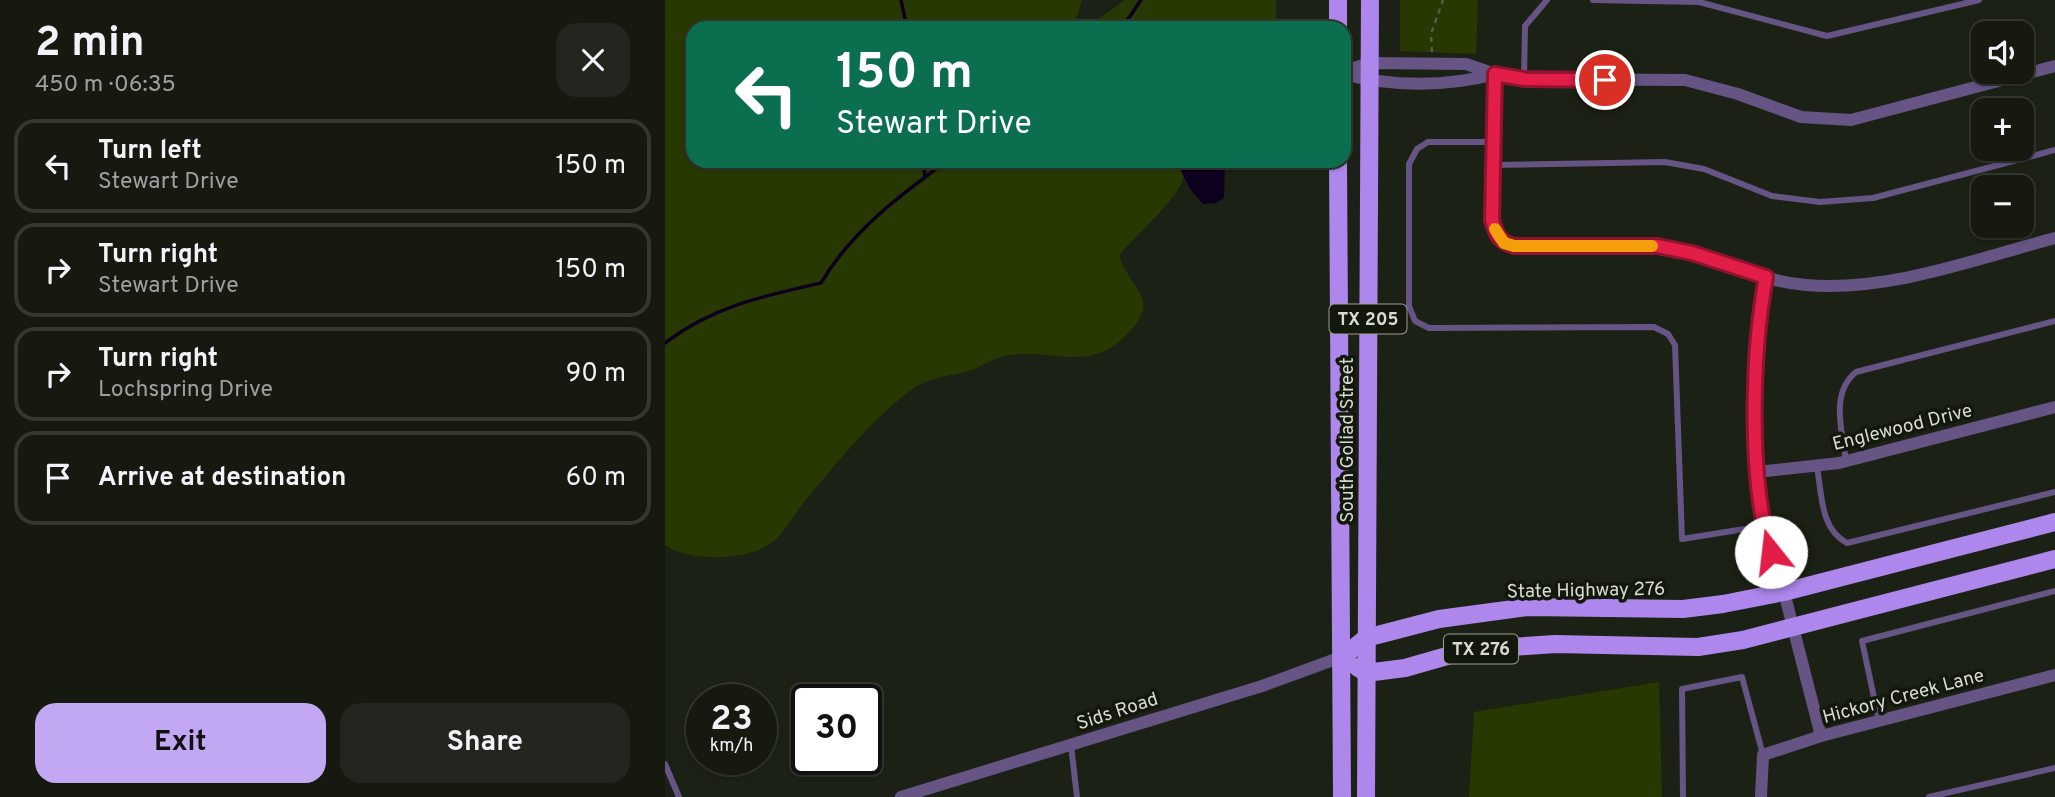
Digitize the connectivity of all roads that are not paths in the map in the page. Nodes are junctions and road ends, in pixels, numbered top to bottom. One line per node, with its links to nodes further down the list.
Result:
1 (1338, 0): 6 (main road)
2 (1370, 0): 7 (main road, South Goliad Street / TX 205)
3 (1547, 0): 12 (lane)
4 (1593, 0): 5 (lane)
5 (1979, 0)
6 (1338, 21)
7 (1370, 62): 9 (street); 11 (street); 13 (main road, South Goliad Street / TX 205)
8 (2055, 66): 12 (street)
9 (1351, 69)
10 (1351, 74): 13 (street)
11 (1495, 74): 12 (street); 13 (street); 14 (street)
12 (1524, 79)
13 (1370, 81): 32 (main road, South Goliad Street / TX 205)
14 (1493, 142): 16 (street); 27 (lane)
15 (2055, 150): 16 (lane)
16 (1493, 165): 19 (street)
17 (1338, 168): 33 (main road, South Goliad Street / TX 205)
18 (2055, 238): 19 (street)
19 (1766, 277): 24 (street)
20 (2055, 321): 22 (lane)
21 (2055, 407): 22 (street, Englewood Drive)
22 (1846, 461): 23 (street, Englewood Drive)
23 (1817, 467): 24 (street, Englewood Drive); 25 (lane)
24 (1757, 472): 27 (street)
25 (2055, 492)
26 (2055, 522): 30 (main road, State Highway 276 / TX 276)
27 (1763, 526): 30 (street)
28 (2055, 559): 31 (main road, TX 276)
29 (2055, 591): 36 (lane)
30 (1784, 592): 31 (street); 32 (main road, State Highway 276 / TX 276)
31 (1791, 627): 34 (main road, TX 276); 37 (street)
32 (1366, 638): 33 (main road, State Highway 276 / TX 276); 34 (main road, South Goliad Street / TX 205)
33 (1343, 656): 34 (main road); 38 (street, Sids Road); 45 (main road, South Goliad Street / TX 205)
34 (1366, 673): 46 (main road, South Goliad Street / TX 205)
35 (2055, 675): 36 (street, Hickory Creek Lane)
36 (1879, 721): 37 (street, Hickory Creek Lane)
37 (1821, 736): 39 (street, Hickory Creek Lane)
38 (1071, 745): 43 (street, Sids Road); 44 (lane)
39 (1763, 755): 47 (lane); 48 (street)
40 (665, 764): 42 (lane)
41 (2055, 768): 49 (lane)
42 (679, 797)
43 (901, 797)
44 (1077, 797)
45 (1342, 797)
46 (1366, 797)
47 (1683, 797)
48 (1761, 797)
49 (1929, 797)

